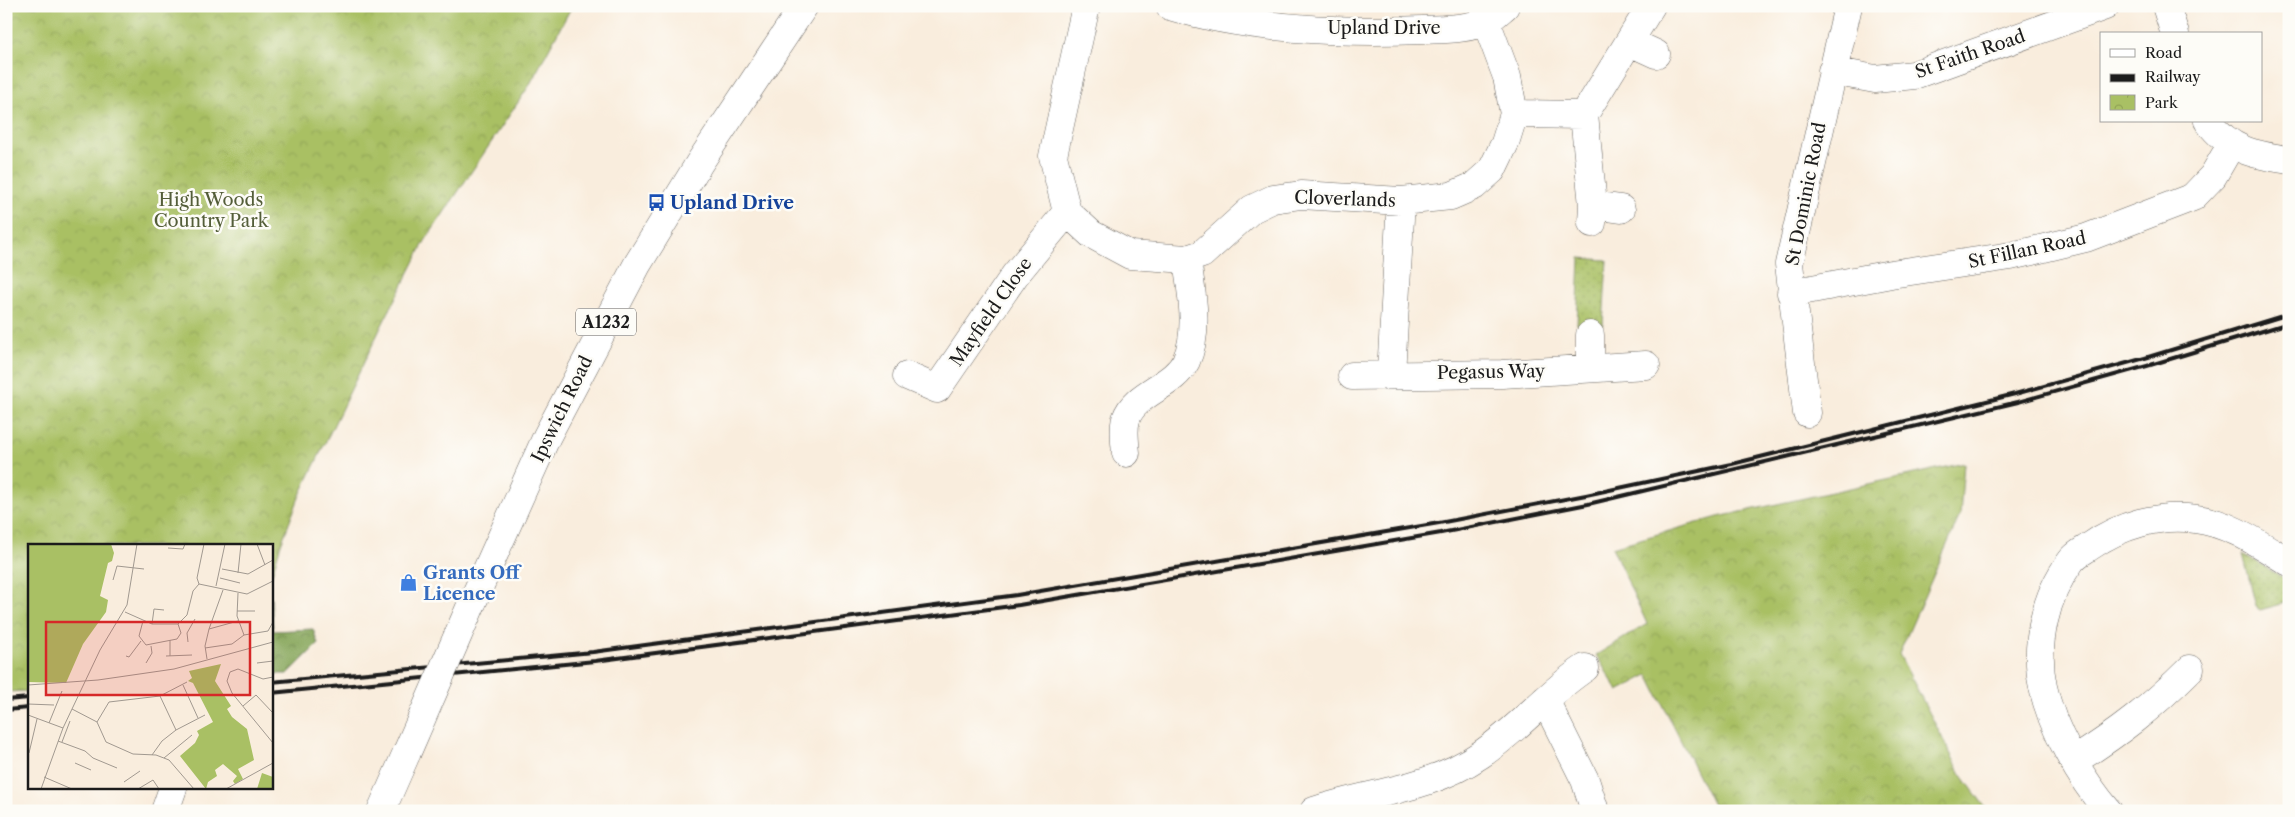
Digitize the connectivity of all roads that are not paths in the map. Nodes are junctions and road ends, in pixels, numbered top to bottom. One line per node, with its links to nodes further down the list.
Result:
1 (804, 6): 39 (street, Ipswich Road / A1232, bridge)
2 (1086, 6): 21 (street)
3 (1170, 6): 8 (street, Upland Drive)
4 (1651, 6): 11 (street)
5 (1848, 6): 13 (street, St Dominic Road)
6 (2105, 6): 13 (street, St Faith Road)
7 (2166, 6): 10 (street)
8 (1200, 11): 9 (street, Upland Drive)
9 (1496, 13): 14 (street, Cloverlands)
10 (2174, 32)
11 (1630, 42): 12 (street); 15 (street)
12 (1656, 54)
13 (1832, 71): 23 (street, St Dominic Road)
14 (1514, 114): 15 (street); 19 (street, Cloverlands)
15 (1584, 115): 20 (street)
16 (2209, 122): 17 (street)
17 (2231, 145): 18 (street); 23 (street, St Fillan Road)
18 (2289, 160)
19 (1401, 201): 22 (street, Cloverlands); 27 (street)
20 (1621, 209)
21 (1067, 212): 22 (street); 28 (street, Mayfield Close)
22 (1187, 259): 31 (street)
23 (1791, 293): 30 (street, St Dominic Road)
24 (1590, 335): 26 (street)
25 (1646, 365): 26 (street, Pegasus Way)
26 (1590, 368): 27 (street, Pegasus Way)
27 (1392, 374): 29 (street, Pegasus Way)
28 (907, 376)
29 (1352, 376)
30 (1807, 413)
31 (1126, 453)
32 (2289, 562): 36 (street)
33 (1585, 668): 35 (street)
34 (2190, 669): 36 (street)
35 (1545, 700): 40 (street); 41 (street)
36 (2074, 761): 42 (street)
37 (173, 790): 38 (street)
38 (165, 811)
39 (381, 811)
40 (1314, 811)
41 (1595, 811)
42 (2108, 811)

